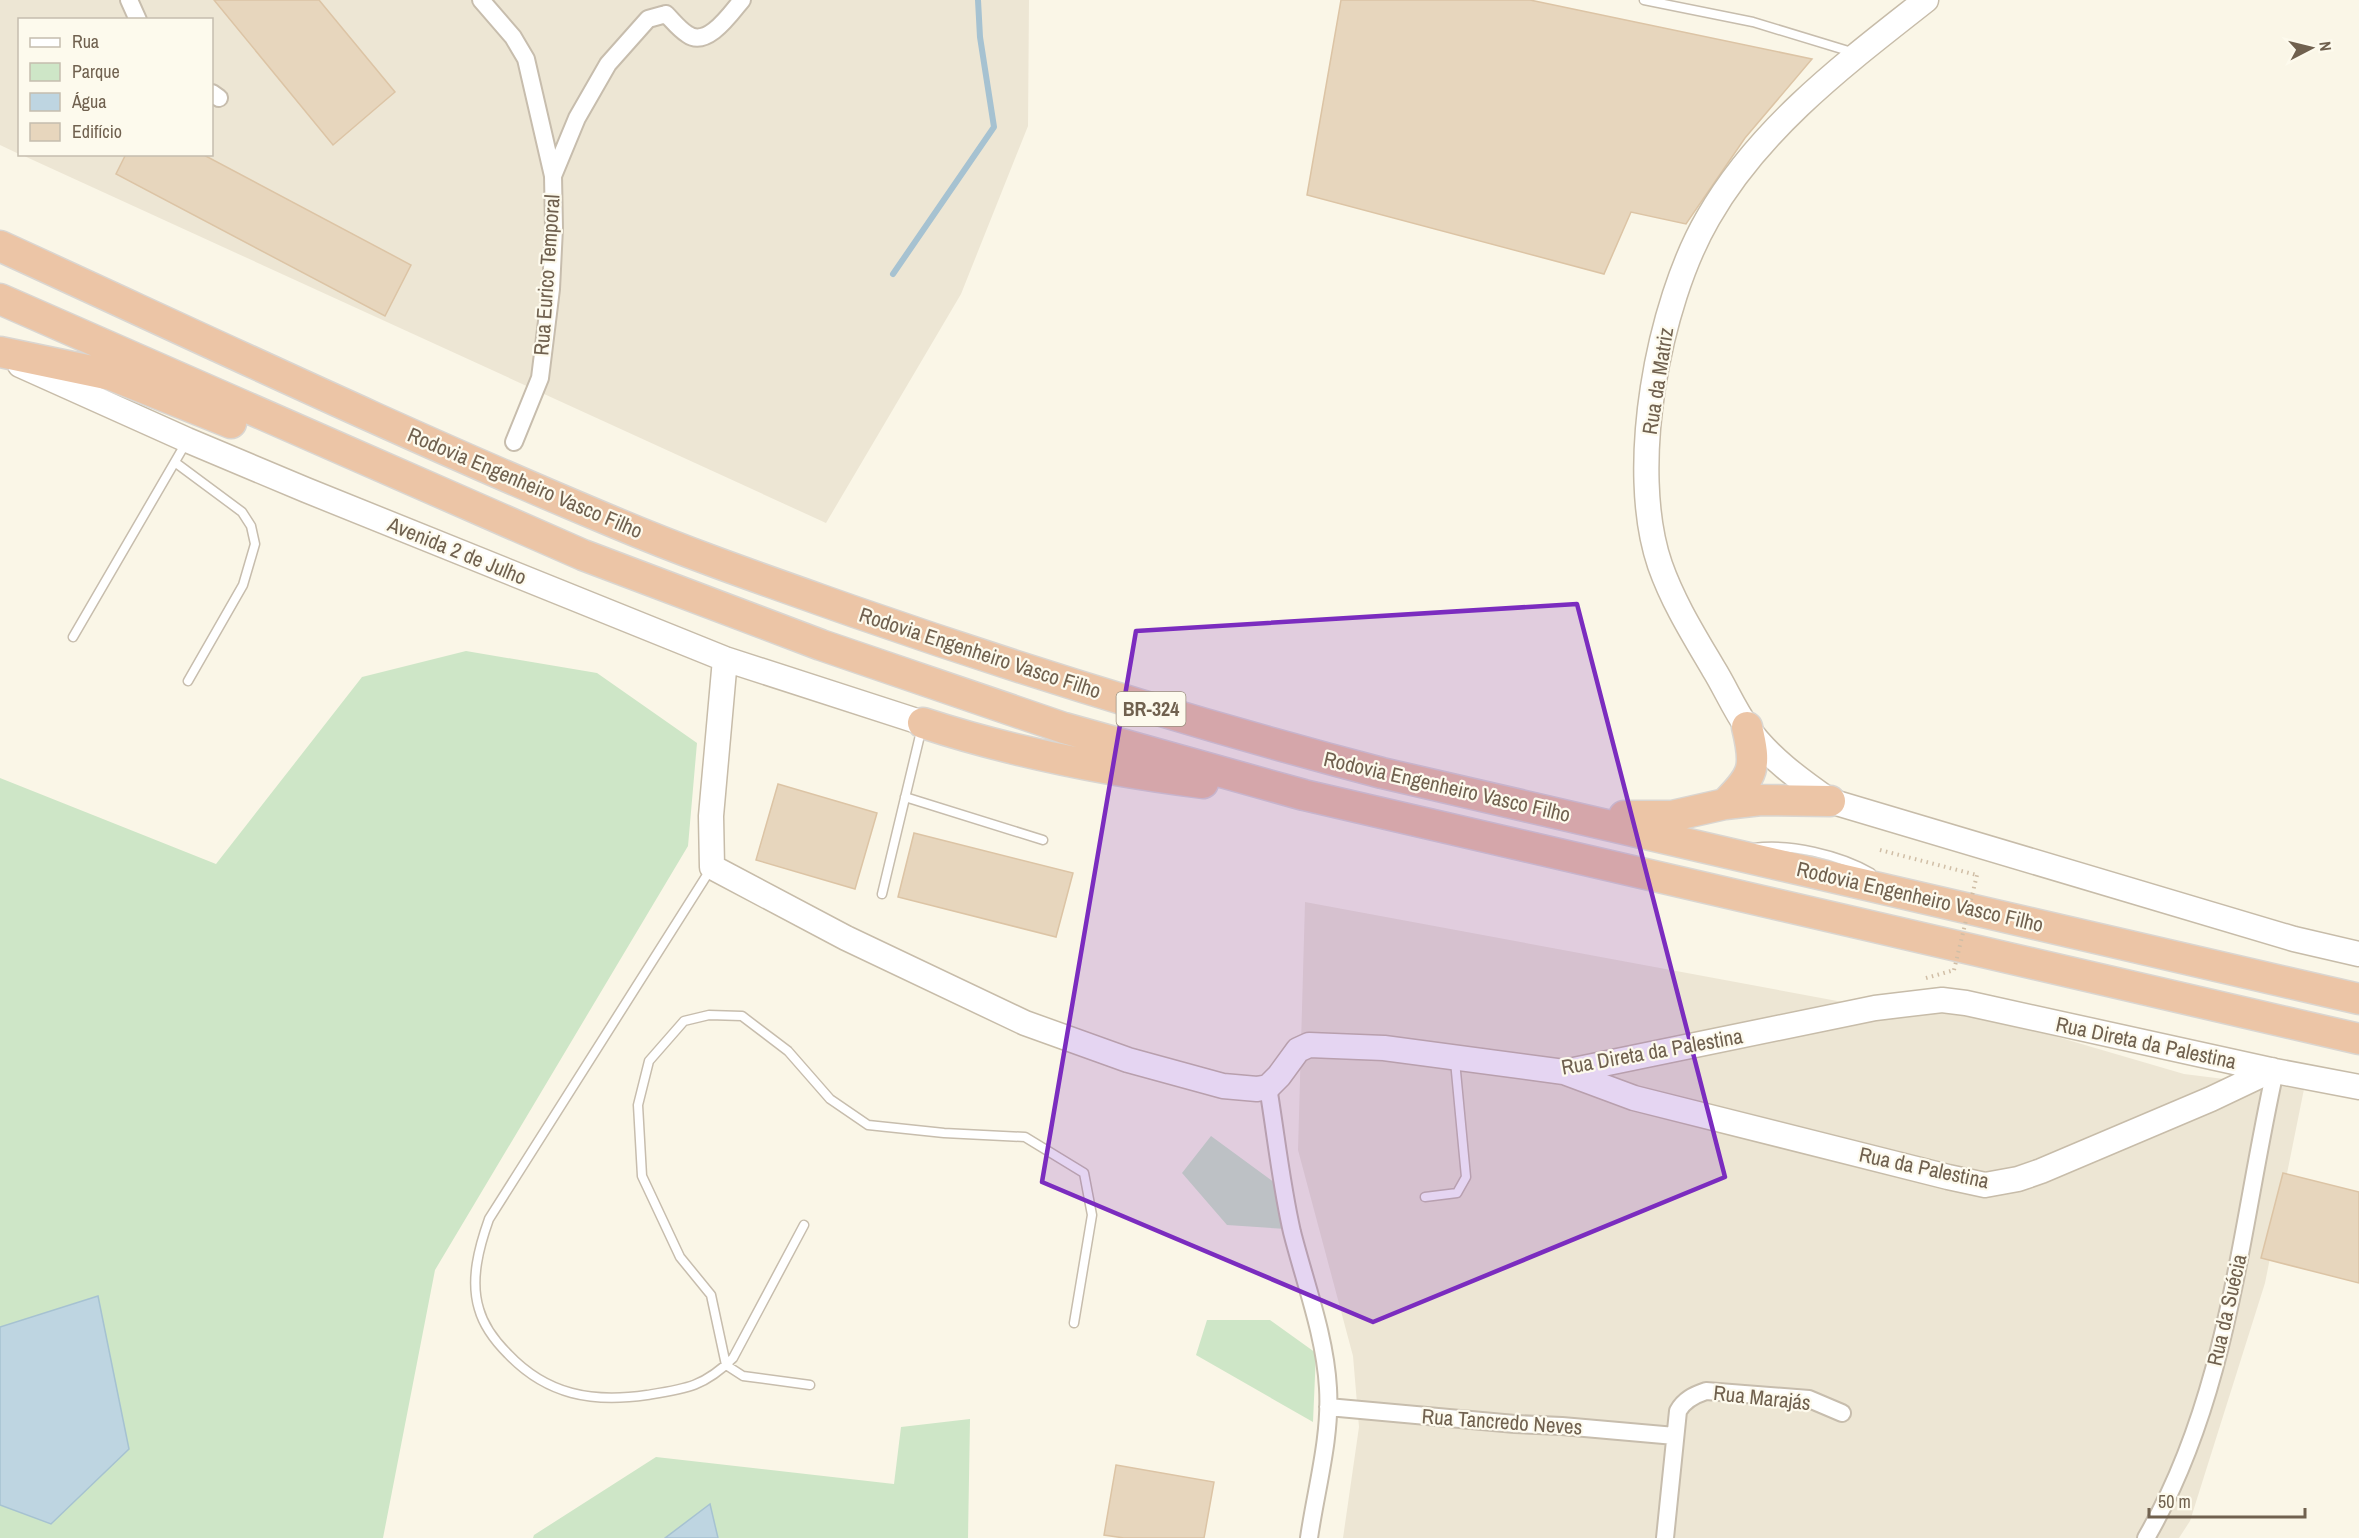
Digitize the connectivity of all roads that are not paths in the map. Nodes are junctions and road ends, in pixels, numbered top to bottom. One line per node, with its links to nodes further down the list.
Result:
1 (129, 0): 7 (street)
2 (481, 0): 9 (street, Rua Eurico Temporal)
3 (742, 0): 6 (street)
4 (1644, 0): 8 (lane)
5 (1926, 0): 8 (main road, Rua da Matriz)
6 (668, 7): 9 (street, Rua Eurico Temporal)
7 (137, 18)
8 (1858, 54): 21 (main road, Rua da Matriz)
9 (553, 176): 14 (street, Rua Eurico Temporal)
10 (0, 246): 22 (highway, Rodovia Engenheiro Vasco Filho / BR-324)
11 (0, 299): 16 (highway, Rodovia Engenheiro Vasco Filho / BR-324)
12 (0, 354): 13 (main road, Avenida 2 de Julho); 16 (highway)
13 (187, 440): 15 (lane); 18 (main road, Avenida 2 de Julho)
14 (514, 442)
15 (176, 463): 17 (lane); 19 (lane)
16 (445, 494): 23 (highway, Rodovia Engenheiro Vasco Filho / BR-324)
17 (72, 637)
18 (725, 659): 20 (main road, Avenida 2 de Julho); 28 (main road)
19 (188, 681)
20 (923, 723): 23 (highway); 24 (lane)
21 (1747, 728): 25 (main road, Rua da Matriz); 26 (highway)
22 (1423, 782): 26 (highway); 31 (highway, Rodovia Engenheiro Vasco Filho / BR-324)
23 (1304, 795): 32 (highway, Rodovia Engenheiro Vasco Filho / BR-324)
24 (905, 797): 27 (lane); 29 (lane)
25 (1830, 801): 26 (highway); 30 (main road)
26 (1725, 804)
27 (1043, 840)
28 (712, 867): 36 (main road); 41 (lane)
29 (882, 894)
30 (2359, 954)
31 (2359, 999)
32 (2359, 1039)
33 (1455, 1057): 35 (main road, Rua Direta da Palestina); 36 (main road, Rua Direta da Palestina); 38 (lane)
34 (2274, 1071): 35 (main road, Rua Direta da Palestina); 35 (main road, Rua da Palestina); 37 (main road, Rua Direta da Palestina); 48 (street, Rua da Suécia)
35 (1564, 1072)
36 (1268, 1087): 43 (street)
37 (2359, 1087)
38 (1425, 1197)
39 (804, 1225): 41 (lane)
40 (1074, 1323): 41 (lane)
41 (726, 1365): 42 (lane)
42 (810, 1385)
43 (1328, 1407): 45 (street, Rua Tancredo Neves); 46 (street)
44 (1842, 1413): 45 (street, Rua Marajás)
45 (1675, 1436): 47 (street, Rua Marajás)
46 (1309, 1538)
47 (1665, 1538)
48 (2146, 1538)

